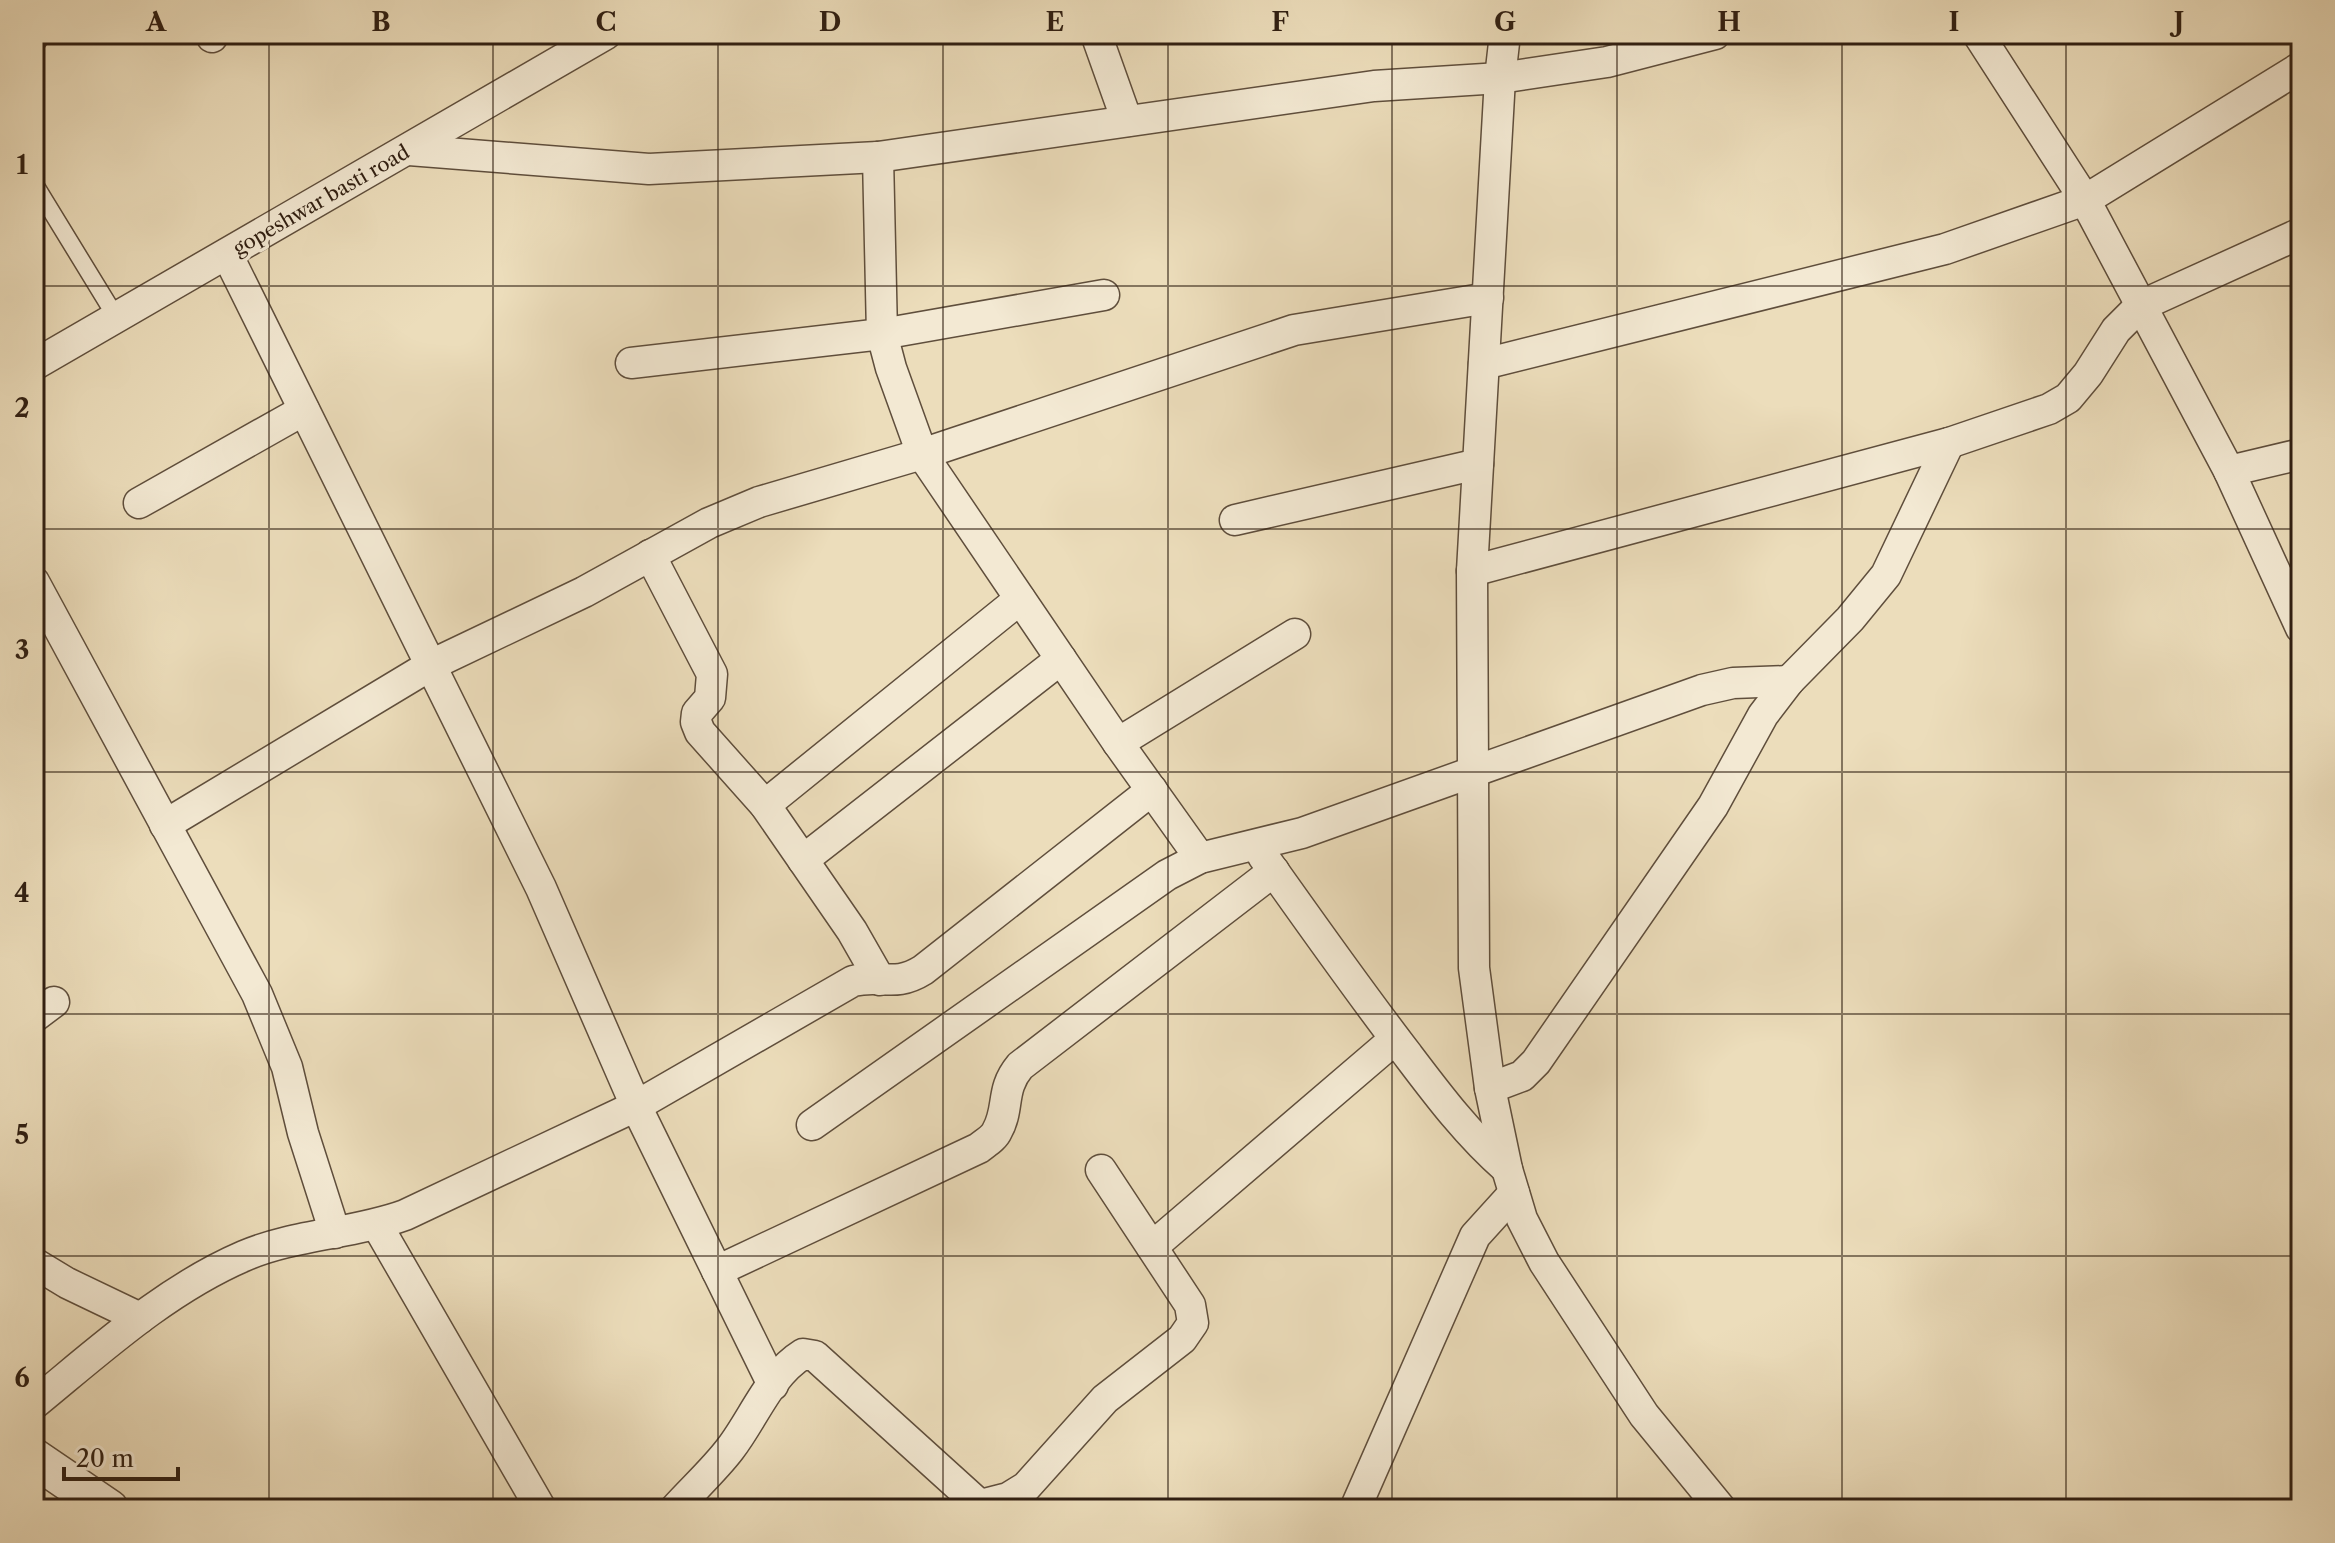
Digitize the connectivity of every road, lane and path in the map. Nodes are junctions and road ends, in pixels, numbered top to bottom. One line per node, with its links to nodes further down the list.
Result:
1 (43, 34): 7 (lane)
2 (606, 34): 11 (street, gopeshwar basti road)
3 (1096, 34): 10 (street)
4 (1505, 34): 9 (street)
5 (1715, 34): 9 (street)
6 (1978, 34): 14 (street)
7 (34, 47)
8 (2301, 67): 14 (street)
9 (1500, 78): 10 (street); 18 (street)
10 (1127, 121): 12 (street)
11 (409, 150): 12 (street); 16 (street, gopeshwar basti road)
12 (878, 157): 21 (street)
13 (34, 183): 20 (lane)
14 (2085, 200): 19 (street); 23 (street)
15 (2301, 233): 19 (street)
16 (227, 254): 20 (street, gopeshwar basti road); 25 (street)
17 (1104, 295): 21 (street)
18 (1488, 298): 23 (street); 27 (street)
19 (2140, 306): 26 (street); 30 (street)
20 (116, 317): 24 (street, gopeshwar basti road)
21 (882, 334): 22 (street); 27 (street)
22 (631, 363)
23 (1484, 364): 29 (street)
24 (34, 365)
25 (304, 410): 31 (street); 40 (street)
26 (1949, 443): 34 (street); 41 (street)
27 (922, 454): 33 (street); 36 (street)
28 (2301, 454): 30 (street)
29 (1478, 464): 32 (street); 34 (street)
30 (2229, 471): 37 (street)
31 (139, 503)
32 (1235, 520)
33 (650, 555): 40 (street); 45 (street)
34 (1472, 571): 43 (street)
35 (34, 582): 46 (street)
36 (1020, 599): 39 (street); 45 (street)
37 (2301, 628)
38 (1295, 634): 42 (street)
39 (1061, 659): 42 (street); 49 (street)
40 (431, 665): 46 (street); 54 (street)
41 (1789, 681): 43 (street); 53 (street)
42 (1118, 743): 44 (street)
43 (1471, 771): 47 (street); 53 (street)
44 (1152, 790): 48 (street); 51 (street)
45 (765, 805): 49 (street)
46 (165, 825): 59 (street)
47 (1255, 846): 48 (street); 50 (street)
48 (1200, 858): 55 (street)
49 (803, 860): 51 (street)
50 (1274, 871): 52 (street); 62 (street)
51 (880, 980): 54 (street)
52 (1395, 1039): 57 (street); 60 (street)
53 (1490, 1088): 57 (street)
54 (636, 1106): 58 (street); 62 (street)
55 (812, 1125)
56 (1101, 1170): 60 (street)
57 (1510, 1181): 71 (street); 72 (street)
58 (377, 1225): 59 (street); 69 (street)
59 (335, 1233): 63 (street)
60 (1152, 1247): 67 (street)
61 (34, 1263): 63 (street)
62 (717, 1271): 64 (street)
63 (140, 1318): 65 (street)
64 (773, 1385): 67 (street); 70 (street)
65 (34, 1404)
66 (34, 1458): 68 (street)
67 (977, 1508)
68 (109, 1509)
69 (541, 1509)
70 (675, 1509)
71 (1355, 1509)
72 (1721, 1509)

